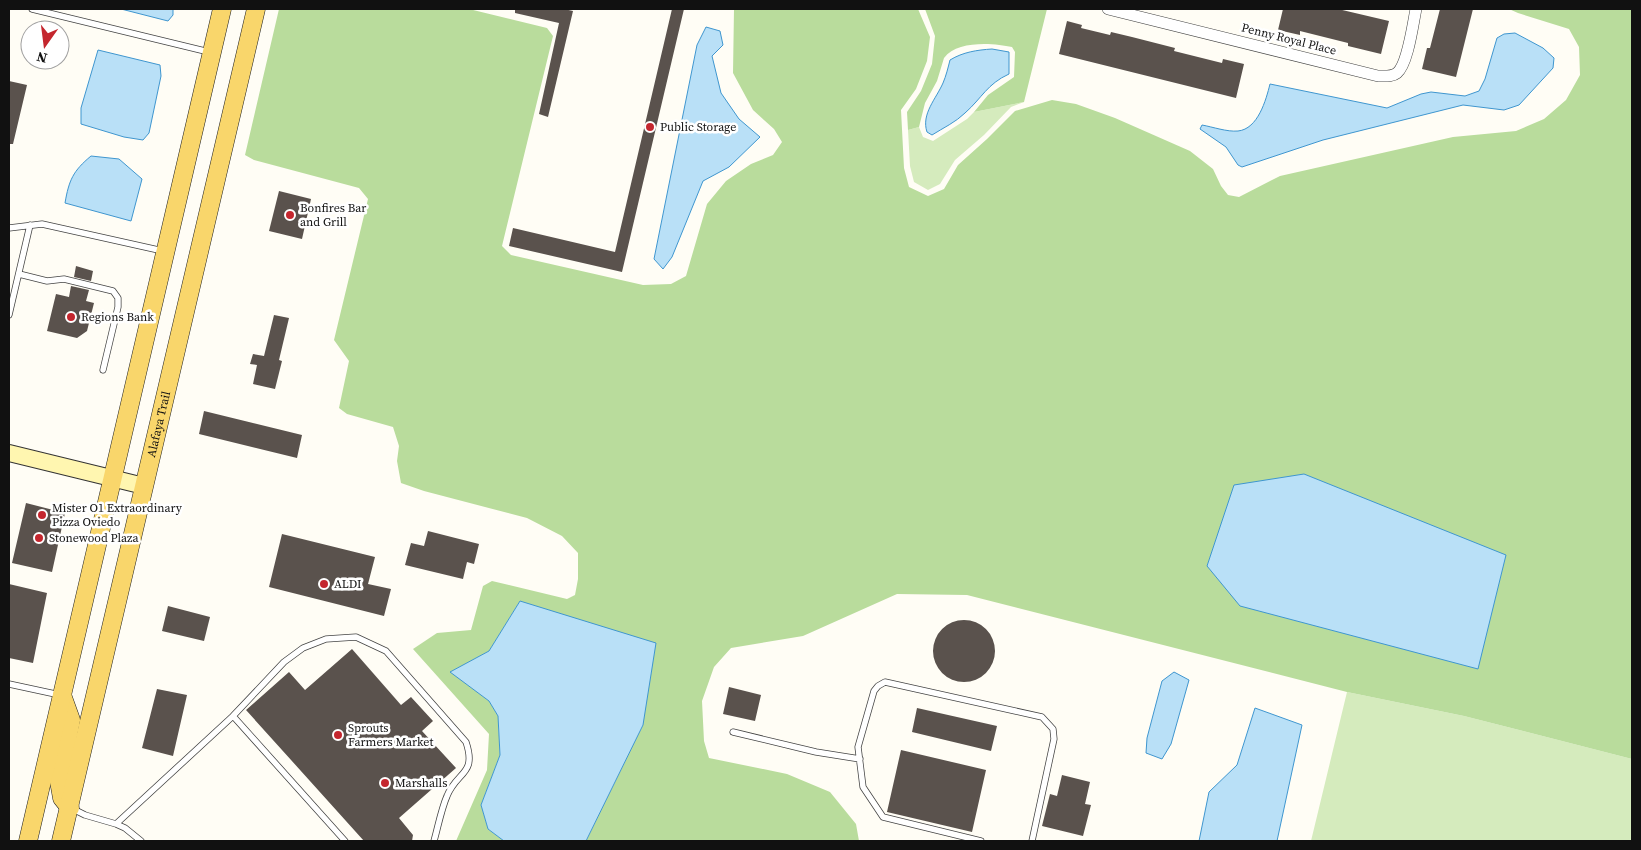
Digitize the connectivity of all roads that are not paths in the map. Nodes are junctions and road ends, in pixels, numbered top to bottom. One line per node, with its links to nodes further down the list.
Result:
1 (32, 9): 7 (lane)
2 (222, 9): 7 (main road)
3 (256, 9): 16 (main road, Alafaya Trail)
4 (1108, 9): 6 (street, Penny Royal Place)
5 (1416, 9): 6 (street, Penny Royal Place)
6 (1126, 11)
7 (212, 52): 10 (main road)
8 (30, 225): 9 (lane); 10 (lane); 11 (lane)
9 (9, 228)
10 (165, 251): 15 (main road)
11 (19, 274): 12 (lane); 13 (lane)
12 (9, 315)
13 (103, 370)
14 (9, 454): 15 (street)
15 (112, 478): 16 (street); 18 (main road)
16 (144, 486): 22 (main road, Alafaya Trail)
17 (9, 684): 18 (lane)
18 (62, 696): 22 (main road); 24 (main road)
19 (233, 716): 23 (lane); 27 (lane); 28 (lane)
20 (733, 732): 21 (lane)
21 (860, 759): 29 (lane); 30 (lane)
22 (70, 808): 23 (lane); 25 (main road, Alafaya Trail)
23 (116, 824): 26 (lane)
24 (28, 841)
25 (62, 841)
26 (140, 841)
27 (345, 841)
28 (434, 841)
29 (982, 841)
30 (1032, 841)

